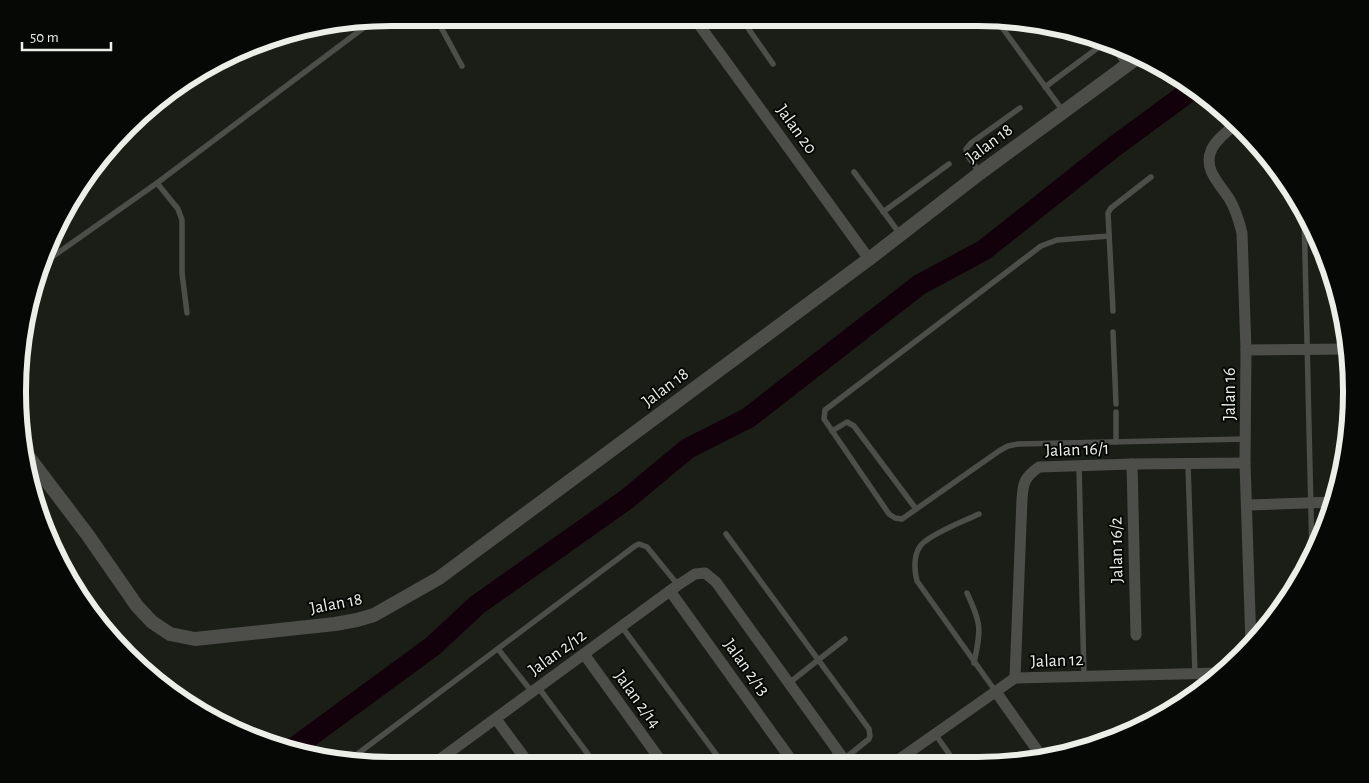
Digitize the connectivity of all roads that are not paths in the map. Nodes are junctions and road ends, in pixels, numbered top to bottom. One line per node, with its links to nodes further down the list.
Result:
1 (440, 26): 10 (lane)
2 (700, 26): 26 (street, Jalan 20)
3 (747, 26): 9 (lane)
4 (364, 27): 20 (lane)
5 (1002, 27): 12 (lane)
6 (1099, 48): 12 (lane)
7 (1117, 54): 11 (lane)
8 (1133, 61): 11 (street, Jalan 18)
9 (773, 64)
10 (462, 66)
11 (1126, 66): 14 (street, Jalan 18)
12 (1045, 87): 14 (lane)
13 (1020, 108): 18 (lane)
14 (1063, 111): 18 (street, Jalan 18)
15 (1231, 128): 32 (street, Jalan 16)
16 (949, 164): 21 (lane)
17 (854, 172): 21 (lane)
18 (980, 174): 23 (street, Jalan 18)
19 (1151, 178): 24 (lane)
20 (157, 184): 25 (lane); 28 (lane)
21 (883, 212): 23 (lane)
22 (1304, 229): 31 (lane)
23 (901, 235): 26 (street, Jalan 18)
24 (1109, 236): 27 (lane); 35 (lane)
25 (52, 257)
26 (869, 259): 38 (street, Jalan 18)
27 (1112, 311)
28 (187, 313)
29 (1113, 332): 33 (lane)
30 (1340, 348): 31 (street)
31 (1307, 349): 32 (street); 43 (lane)
32 (1246, 350): 36 (street, Jalan 16)
33 (1116, 404)
34 (1116, 412): 37 (lane)
35 (832, 431): 46 (lane); 46 (lane)
36 (1246, 439): 37 (lane); 39 (street, Jalan 16)
37 (1116, 442): 46 (lane)
38 (33, 463)
39 (1246, 463): 41 (street, Jalan 16/1); 45 (street, Jalan 16)
40 (1132, 464): 41 (street, Jalan 16/1); 42 (street, Jalan 16/1); 54 (street, Jalan 16/2)
41 (1188, 465): 61 (lane)
42 (1079, 466): 62 (lane); 63 (street, Jalan 16/1)
43 (1311, 502): 44 (street); 45 (street); 49 (lane)
44 (1325, 502)
45 (1248, 505): 53 (street, Jalan 16)
46 (916, 509)
47 (979, 514): 59 (lane)
48 (726, 534): 58 (lane)
49 (1312, 538)
50 (674, 588): 52 (street, Jalan 2/12); 56 (lane); 64 (street, Jalan 2/12); 78 (street, Jalan 2/13)
51 (967, 593): 59 (lane)
52 (622, 627): 57 (street, Jalan 2/12); 77 (lane)
53 (1251, 633)
54 (1136, 635)
55 (845, 639): 58 (lane)
56 (498, 649): 65 (lane); 71 (lane)
57 (584, 654): 65 (street, Jalan 2/12); 76 (street, Jalan 2/14)
58 (819, 660): 64 (lane); 80 (lane)
59 (974, 663): 66 (lane)
60 (1209, 673): 61 (street, Jalan 12)
61 (1195, 674): 62 (street, Jalan 12)
62 (1084, 676): 63 (street, Jalan 12)
63 (1015, 678): 66 (street, Jalan 12)
64 (789, 683): 79 (street)
65 (535, 690): 67 (street, Jalan 2/12); 75 (lane)
66 (996, 692): 68 (street, Jalan 12); 70 (street)
67 (496, 719): 69 (street, Jalan 2/12); 74 (street)
68 (935, 734): 81 (street, Jalan 12); 82 (lane)
69 (449, 752): 72 (street, Jalan 2/12); 73 (lane)
70 (1038, 752)
71 (356, 755)
72 (442, 757)
73 (452, 757)
74 (524, 757)
75 (589, 757)
76 (658, 757)
77 (718, 757)
78 (790, 757)
79 (843, 757)
80 (846, 757)
81 (902, 757)
82 (951, 757)

